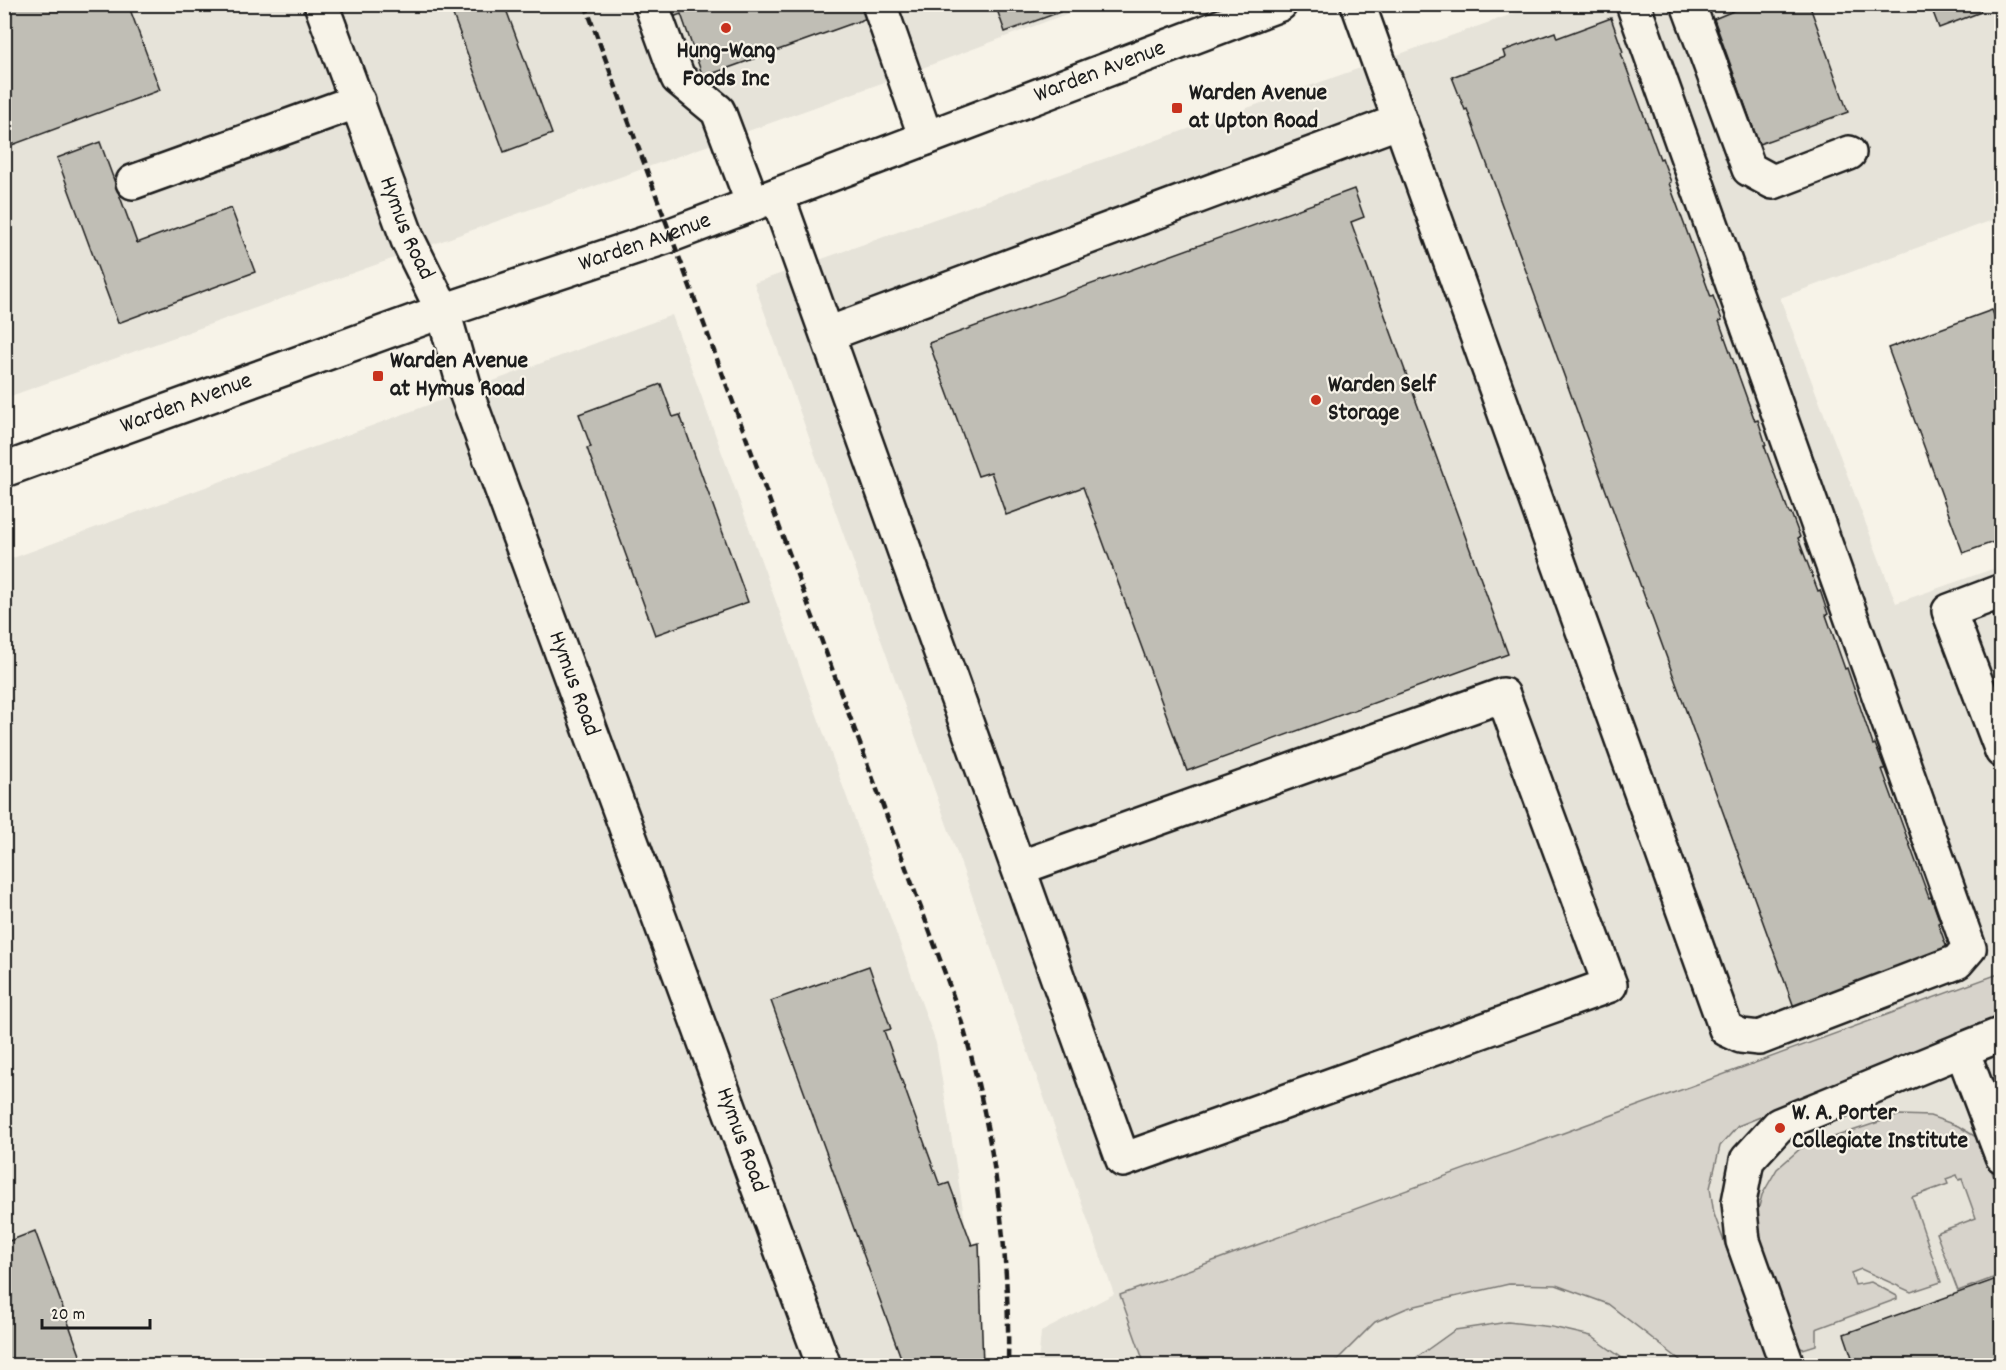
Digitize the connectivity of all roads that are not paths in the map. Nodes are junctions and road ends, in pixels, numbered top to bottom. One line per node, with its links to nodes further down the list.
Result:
1 (321, 4): 9 (street, Hymus Road)
2 (651, 4): 14 (street)
3 (879, 4): 11 (street)
4 (1280, 4): 8 (street, Warden Avenue)
5 (1358, 4): 10 (street)
6 (1633, 4): 10 (street)
7 (1688, 4): 12 (street)
8 (1222, 14): 11 (street, Warden Avenue)
9 (358, 101): 13 (street); 15 (street, Hymus Road)
10 (1400, 121): 16 (street)
11 (927, 138): 14 (street, Warden Avenue)
12 (1849, 153)
13 (133, 182)
14 (765, 199): 15 (street, Warden Avenue); 16 (street)
15 (443, 311): 17 (street, Warden Avenue); 25 (street, Hymus Road)
16 (828, 334): 20 (street)
17 (4, 470)
18 (2001, 591): 19 (street)
19 (2001, 751)
20 (1019, 868): 20 (street)
21 (2001, 1034): 22 (street)
22 (1962, 1050): 23 (street); 24 (street)
23 (2001, 1156)
24 (1786, 1362)
25 (824, 1365)

